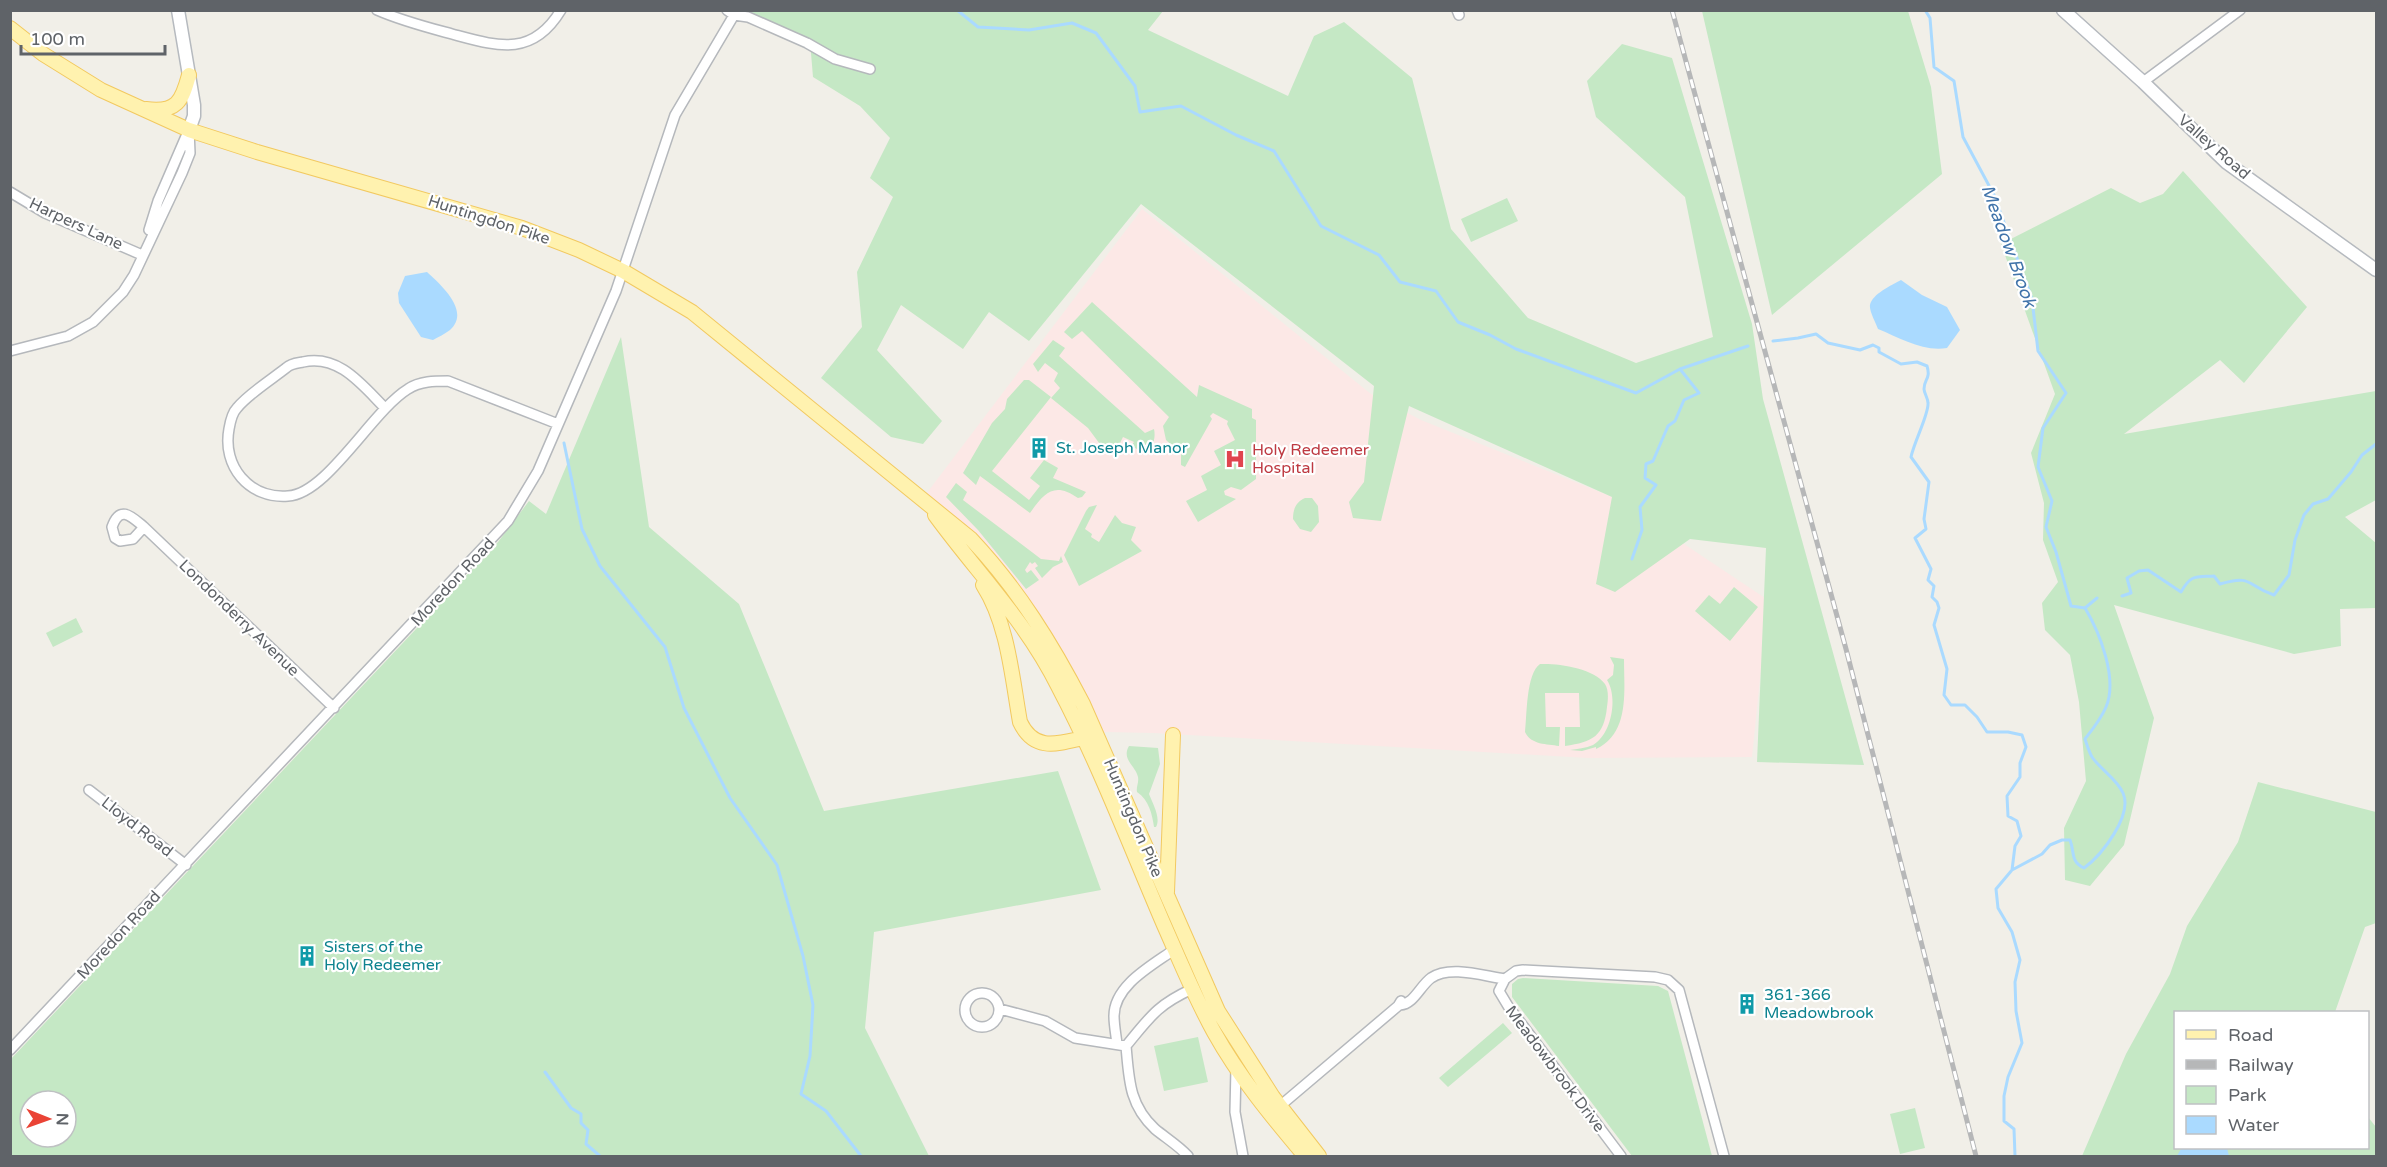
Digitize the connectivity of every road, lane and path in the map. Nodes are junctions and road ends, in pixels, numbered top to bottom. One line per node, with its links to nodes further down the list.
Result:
1 (178, 10): 9 (main road)
2 (377, 10): 3 (street)
3 (561, 10)
4 (2063, 10): 10 (main road, Valley Road)
5 (2240, 10): 10 (street)
6 (733, 12): 8 (street); 16 (street, Moredon Road)
7 (10, 28): 11 (main road, Huntingdon Pike)
8 (870, 69)
9 (189, 75): 11 (main road); 12 (main road)
10 (2143, 82): 15 (main road, Valley Road)
11 (137, 108): 12 (main road, Huntingdon Pike)
12 (189, 130): 14 (street, Harpers Lane); 16 (main road, Huntingdon Pike)
13 (10, 192): 14 (street, Harpers Lane)
14 (142, 255): 17 (street, Harpers Lane)
15 (2376, 270)
16 (623, 271): 19 (street, Moredon Road); 20 (main road, Huntingdon Pike)
17 (10, 351)
18 (385, 408): 18 (street); 19 (street)
19 (558, 424): 23 (street, Moredon Road)
20 (923, 498): 22 (main road, Huntingdon Pike); 28 (main road, Huntingdon Pike)
21 (144, 527): 23 (street, Londonderry Avenue)
22 (962, 552): 25 (main road, Huntingdon Pike); 25 (main road)
23 (334, 708): 27 (street, Moredon Road)
24 (1173, 735): 28 (main road)
25 (1083, 738): 29 (main road, Huntingdon Pike)
26 (89, 790): 27 (street, Lloyd Road)
27 (186, 865): 34 (street, Moredon Road)
28 (1167, 897): 36 (main road, Huntingdon Pike)
29 (1175, 949): 31 (main road, Huntingdon Pike); 33 (street)
30 (1505, 979): 36 (street); 41 (street, Meadowbrook Drive); 42 (street)
31 (1192, 989): 33 (street); 35 (main road, Huntingdon Pike)
32 (1000, 1009): 33 (street)
33 (1122, 1045): 37 (street)
34 (10, 1050)
35 (1236, 1068): 38 (street); 39 (main road, Huntingdon Pike)
36 (1280, 1106): 40 (main road, Huntingdon Pike)
37 (1188, 1156)
38 (1242, 1156)
39 (1305, 1156)
40 (1319, 1156)
41 (1621, 1156)
42 (1724, 1156)

